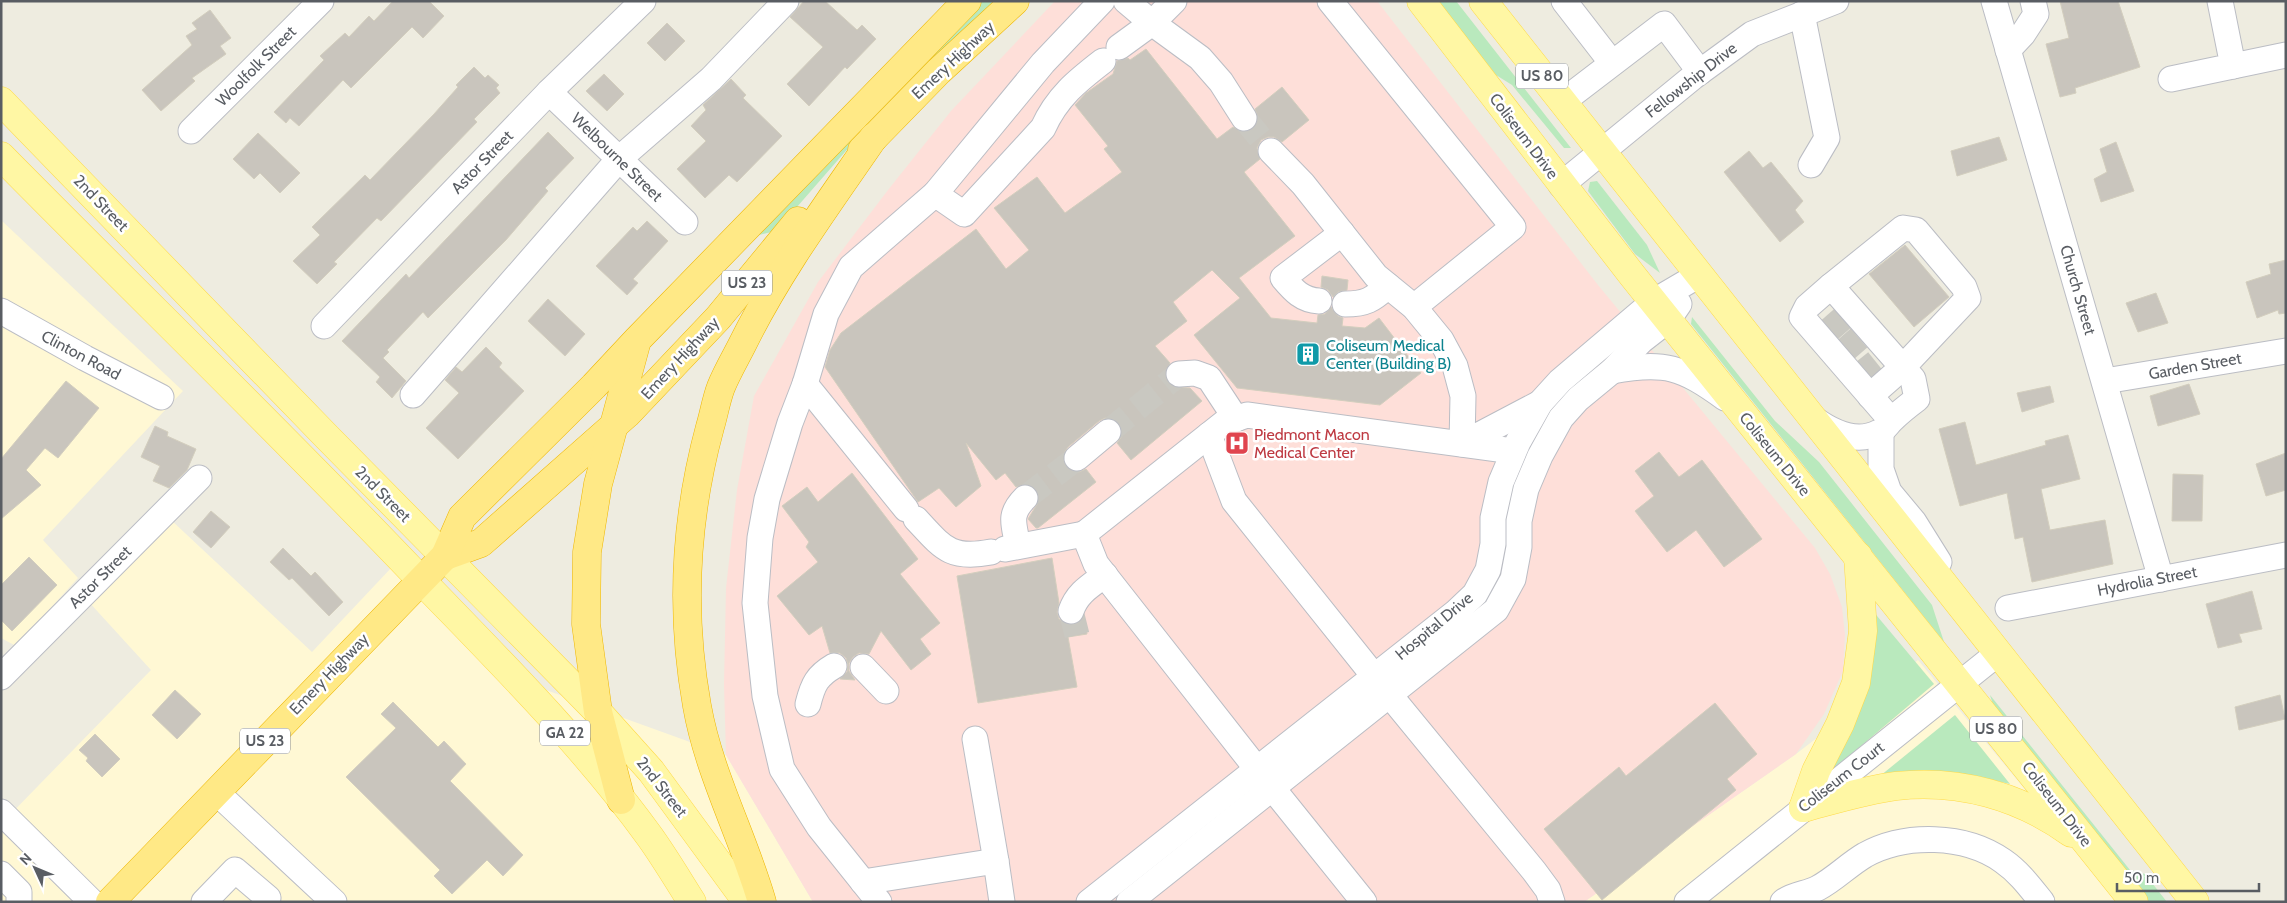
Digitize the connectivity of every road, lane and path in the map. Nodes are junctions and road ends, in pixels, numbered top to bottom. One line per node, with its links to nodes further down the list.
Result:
1 (321, 1): 31 (street, Woolfolk Street)
2 (642, 1): 27 (street, Astor Street)
3 (786, 1): 36 (street)
4 (967, 1): 52 (highway, Emery Highway / US 23)
5 (1015, 1): 32 (highway, Emery Highway / US 23)
6 (1102, 1): 19 (street)
7 (1126, 1): 18 (street)
8 (1174, 1): 18 (street)
9 (1330, 1): 47 (street)
10 (1421, 1): 38 (main road, Coliseum Drive / US 80)
11 (1483, 1): 29 (main road, US 80)
12 (1564, 1): 23 (street)
13 (1836, 1): 17 (street, Fellowship Drive)
14 (1994, 1): 20 (street, Church Street)
15 (2033, 1): 20 (street)
16 (2220, 1): 24 (street)
17 (1802, 14): 25 (street, Fellowship Drive); 37 (street)
18 (1152, 23): 22 (street); 30 (street)
19 (1057, 48): 22 (street); 39 (street)
20 (2008, 50): 58 (street, Church Street)
21 (2286, 55): 24 (street)
22 (1102, 61): 39 (street)
23 (1612, 63): 25 (street); 29 (street)
24 (2233, 66): 26 (street)
25 (1700, 72): 34 (street, Fellowship Drive)
26 (2171, 80)
27 (549, 92): 36 (street, Welbourne Street); 51 (street, Astor Street)
28 (1, 101): 77 (main road, 2nd Street)
29 (1562, 102): 34 (main road, US 80)
30 (1244, 118)
31 (190, 131)
32 (874, 137): 66 (highway, Emery Highway / US 23); 115 (highway)
33 (1271, 150): 41 (street)
34 (1600, 151): 38 (street, Fellowship Drive); 42 (main road, US 80)
35 (1, 156): 81 (main road, 2nd Street)
36 (619, 158): 40 (street, Welbourne Street); 60 (street)
37 (1811, 165)
38 (1561, 185): 48 (main road, Coliseum Drive / US 80)
39 (935, 194): 59 (street)
40 (685, 222)
41 (1342, 233): 43 (street); 45 (street)
42 (1698, 275): 48 (street, Hospital Drive); 64 (main road, US 80)
43 (1388, 286): 46 (street); 47 (street)
44 (1831, 286): 50 (street); 50 (street); 56 (street)
45 (1320, 301)
46 (1345, 304)
47 (1414, 307): 70 (street)
48 (1661, 311): 55 (street, Hospital Drive); 62 (street, Hospital Drive); 63 (main road, Coliseum Drive / US 80)
49 (1, 312): 61 (street, Clinton Road)
50 (1836, 324): 53 (street); 53 (street)
51 (324, 326)
52 (637, 340): 66 (highway); 77 (highway, Emery Highway / US 23)
53 (1852, 344): 56 (street); 56 (street)
54 (2286, 351): 58 (street, Garden Street)
55 (1612, 371): 63 (street); 93 (street, Hospital Drive)
56 (1876, 372): 67 (street); 67 (street)
57 (1179, 374): 65 (street)
58 (2105, 381): 82 (street, Church Street)
59 (805, 384): 76 (street); 106 (street)
60 (413, 395)
61 (161, 397)
62 (1540, 403): 70 (street); 71 (street, Hospital Drive)
63 (1736, 405): 78 (main road, Coliseum Drive / US 80)
64 (1812, 417): 67 (street); 83 (main road, US 80)
65 (1236, 419): 69 (street); 70 (street)
66 (615, 426): 77 (highway, Emery Highway / US 23); 95 (highway)
67 (1886, 426): 83 (street)
68 (1108, 432): 72 (street)
69 (1209, 435): 75 (street); 89 (street)
70 (1462, 444): 71 (street)
71 (1513, 451): 89 (street, Hospital Drive)
72 (1077, 458)
73 (199, 478): 90 (street, Astor Street)
74 (1025, 498): 76 (street)
75 (1084, 534): 76 (street); 80 (street)
76 (1005, 549)
77 (445, 556): 81 (highway, Emery Highway / US 23); 95 (main road, 2nd Street / GA 22)
78 (1858, 556): 91 (main road, Coliseum Drive / US 80); 101 (main road)
79 (2285, 560): 82 (street, Hydrolia Street)
80 (1104, 575): 85 (street); 97 (street)
81 (420, 579): 99 (highway, Emery Highway / US 23); 100 (main road, 2nd Street / GA 22)
82 (2161, 579): 84 (street, Hydrolia Street)
83 (1955, 601): 86 (main road, US 80)
84 (2008, 608)
85 (1071, 611)
86 (1997, 654): 91 (street, Coliseum Court); 126 (main road, US 80)
87 (834, 666): 94 (street)
88 (863, 667): 92 (street)
89 (1374, 676): 93 (street); 97 (street, Hospital Drive)
90 (1, 677)
91 (1960, 683): 101 (street, Coliseum Court); 103 (main road, Coliseum Drive / US 80)
92 (886, 691)
93 (1390, 696): 98 (street, Hospital Drive); 121 (street)
94 (808, 704)
95 (598, 712): 100 (highway); 114 (main road, 2nd Street / GA 22)
96 (975, 739): 104 (street)
97 (1256, 770): 98 (street); 118 (street, Hospital Drive)
98 (1272, 789): 119 (street, Hospital Drive); 120 (street)
99 (216, 792): 110 (highway, Emery Highway / US 23); 112 (street)
100 (621, 800): 113 (main road, 2nd Street / GA 22)
101 (1803, 808): 103 (main road); 122 (street, Coliseum Court)
102 (1, 812): 109 (street)
103 (2090, 847): 125 (main road, Coliseum Drive / US 80)
104 (996, 861): 106 (street); 117 (street)
105 (1, 874): 108 (street)
106 (863, 882): 116 (street)
107 (269, 900): 111 (street)
108 (20, 902)
109 (92, 902)
110 (110, 902)
111 (204, 902)
112 (334, 902)
113 (692, 902)
114 (747, 902)
115 (762, 902)
116 (879, 902)
117 (1002, 902)
118 (1089, 902)
119 (1129, 902)
120 (1364, 902)
121 (1552, 902)
122 (1687, 902)
123 (1783, 902): 124 (street)
124 (2042, 902)
125 (2134, 902)
126 (2194, 902)

